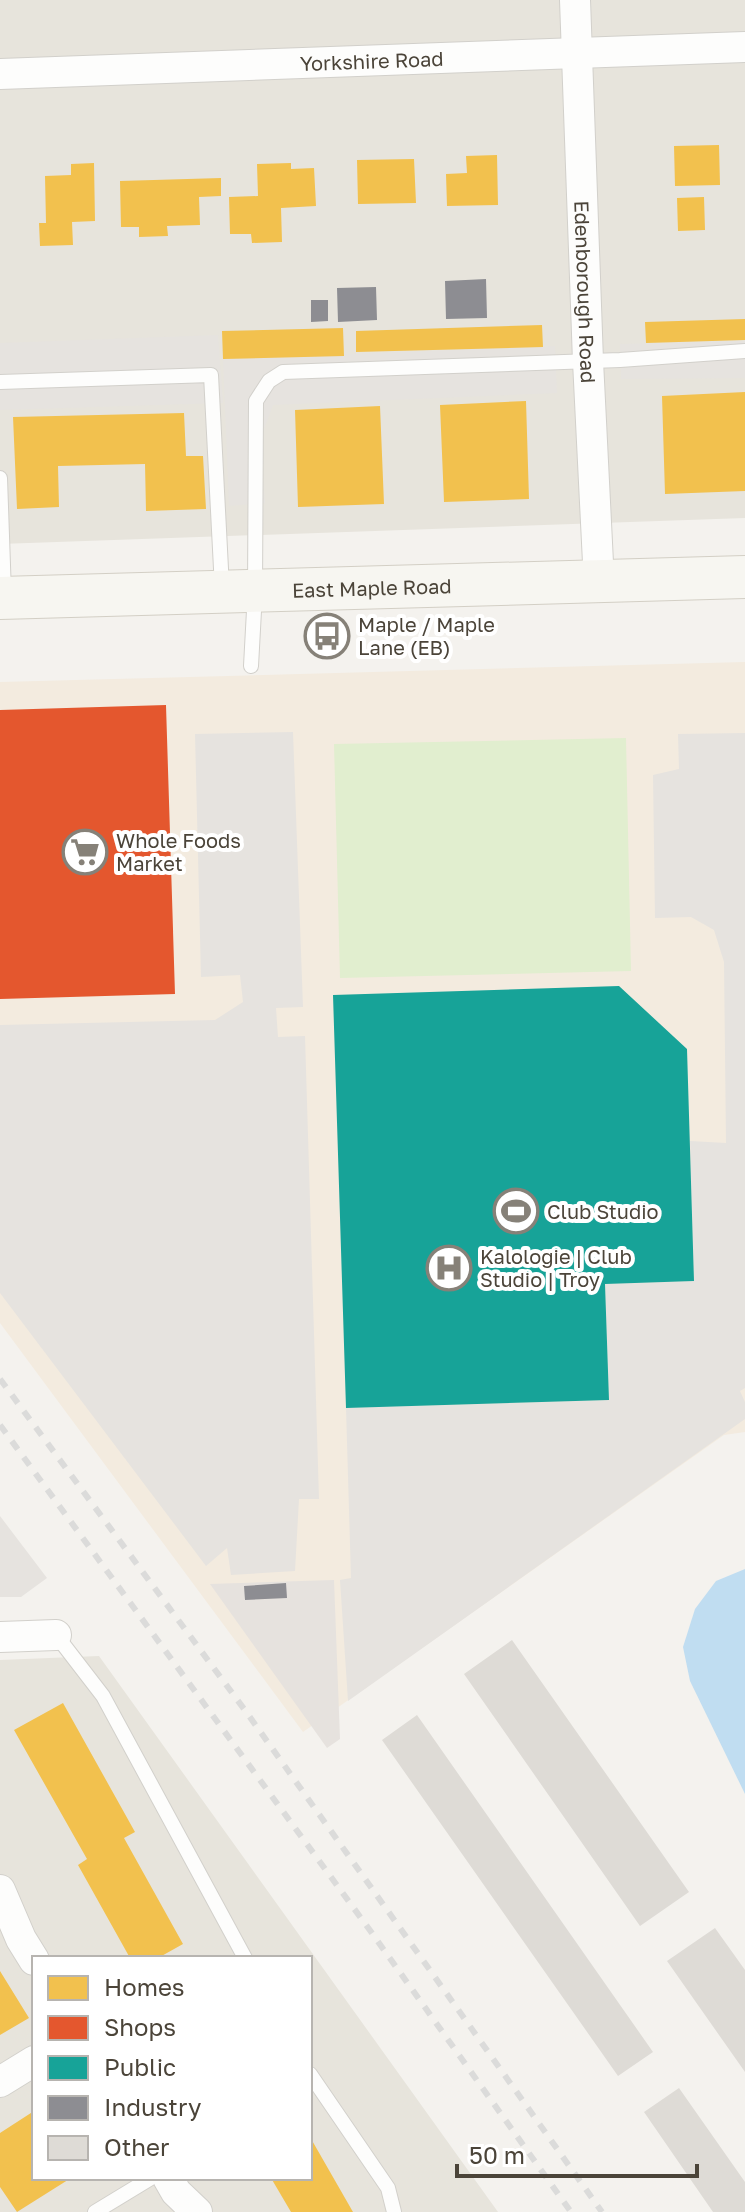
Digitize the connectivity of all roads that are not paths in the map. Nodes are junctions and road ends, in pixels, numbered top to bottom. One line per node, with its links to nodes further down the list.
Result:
1 (575, 0): 3 (street, Edenborough Road)
2 (745, 47): 3 (street, Yorkshire Road)
3 (578, 53): 4 (street, Yorkshire Road); 6 (street, Edenborough Road)
4 (0, 74)
5 (745, 351): 6 (lane)
6 (588, 361): 10 (street, Edenborough Road); 11 (lane)
7 (0, 382): 11 (lane)
8 (0, 478): 12 (lane)
9 (745, 577): 10 (main road, East Maple Road)
10 (599, 583): 11 (main road, East Maple Road)
11 (238, 592): 12 (main road, East Maple Road); 13 (lane)
12 (2, 598)
13 (251, 666)
14 (56, 1635): 15 (street); 17 (lane)
15 (0, 1637)
16 (0, 1894): 18 (street)
17 (244, 1956)
18 (32, 1957)
19 (32, 2062): 21 (street)
20 (312, 2077): 26 (lane)
21 (0, 2082)
22 (148, 2180): 24 (lane)
23 (169, 2180): 25 (street)
24 (95, 2212)
25 (197, 2212)
26 (394, 2212)

